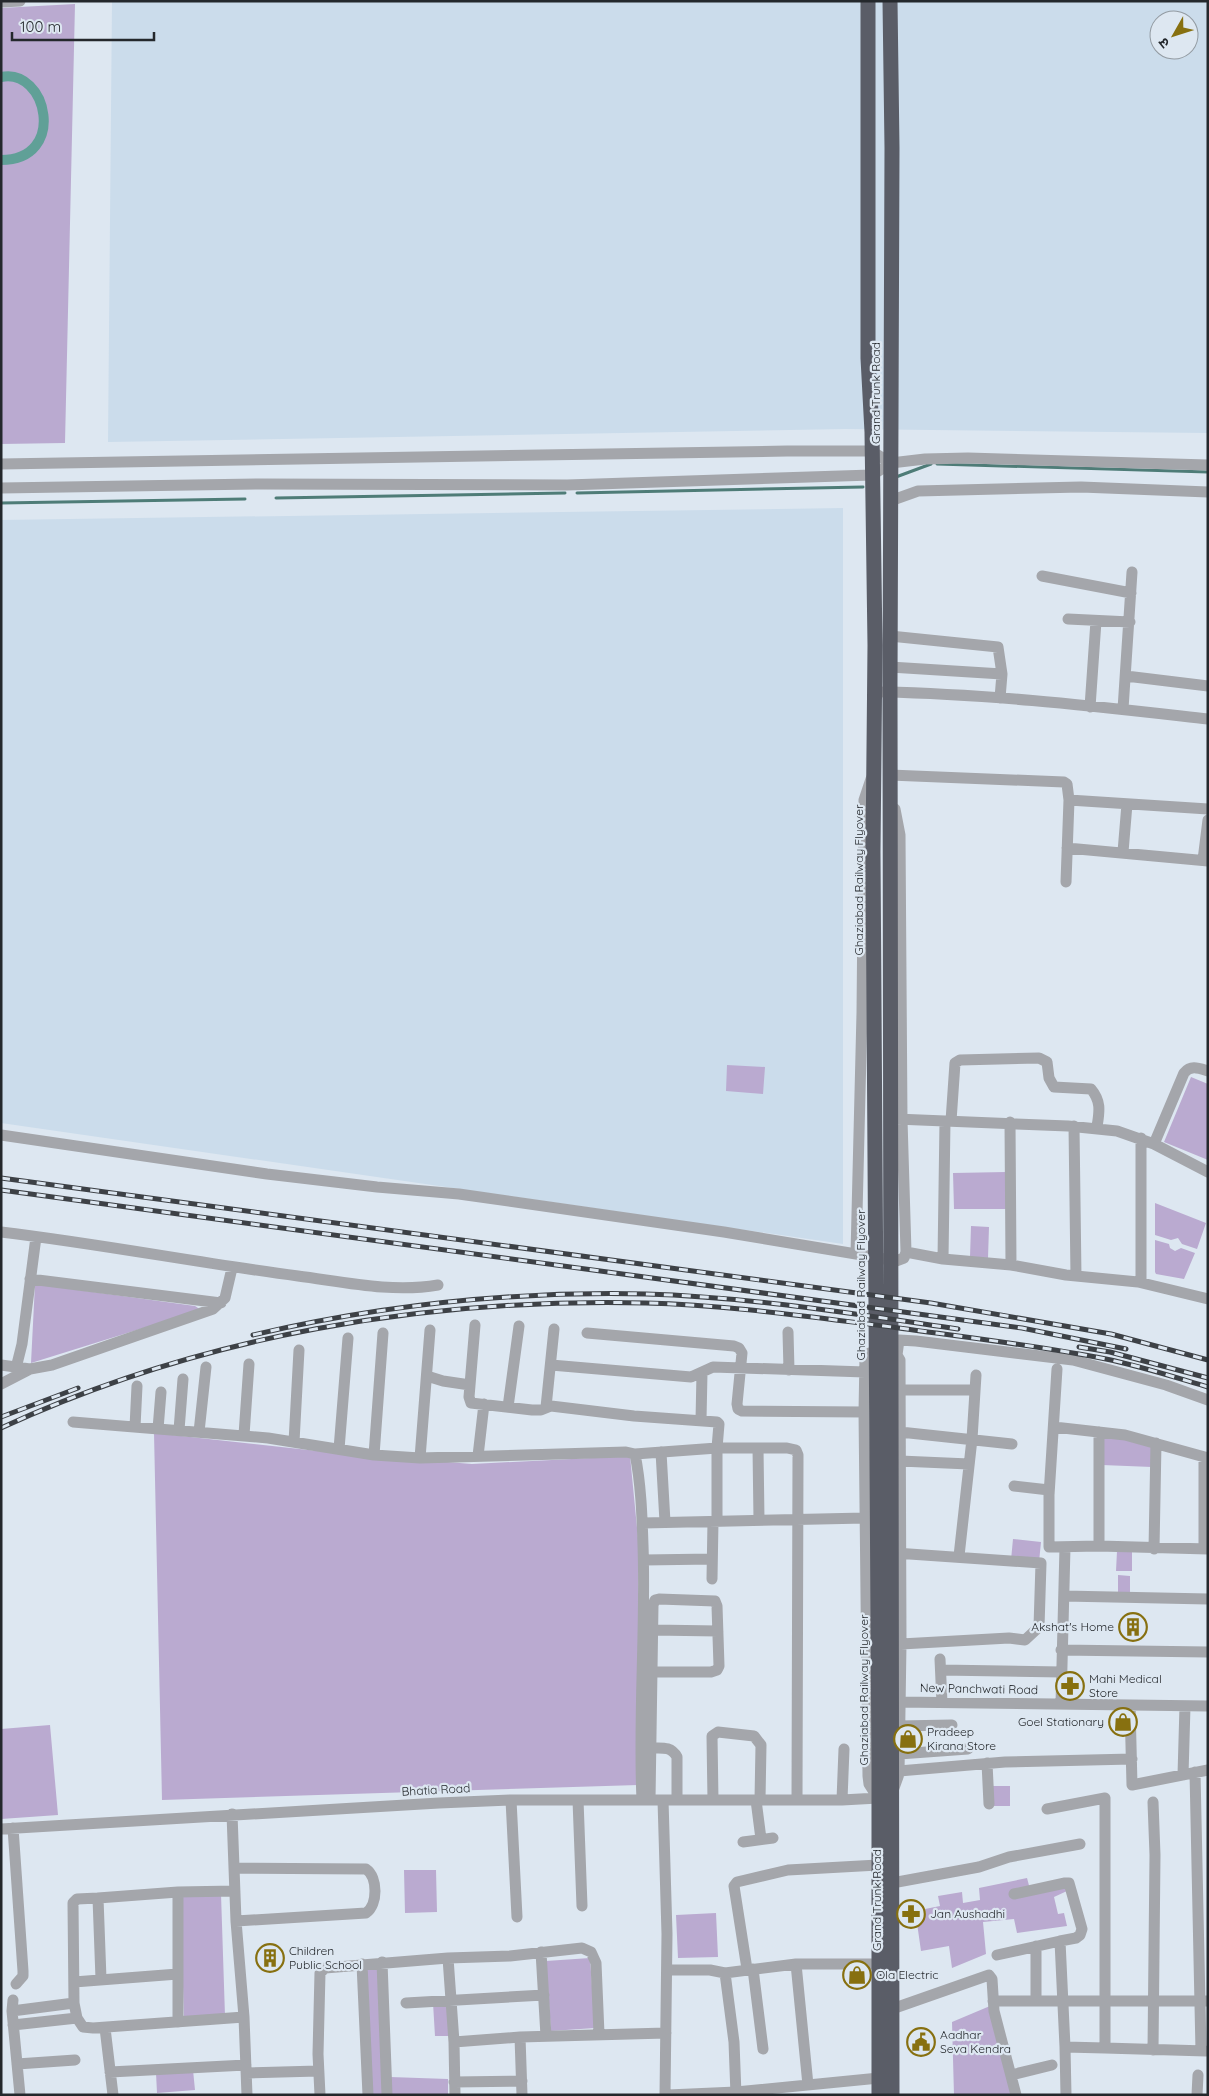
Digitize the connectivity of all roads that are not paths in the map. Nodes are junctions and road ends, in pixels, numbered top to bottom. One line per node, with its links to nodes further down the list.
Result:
1 (20, 1): 4 (street)
2 (868, 1): 5 (highway, Grand Trunk Road)
3 (890, 1): 6 (highway, Grand Trunk Road)
4 (1, 2)
5 (868, 148): 6 (highway); 7 (highway, Grand Trunk Road)
6 (892, 148): 8 (highway, Grand Trunk Road)
7 (868, 245): 8 (highway); 9 (highway, Grand Trunk Road)
8 (892, 245): 10 (highway, Grand Trunk Road)
9 (871, 451): 10 (street); 11 (street); 13 (highway, Grand Trunk Road)
10 (891, 463): 12 (street); 13 (street); 16 (highway, Grand Trunk Road)
11 (1, 464)
12 (1208, 465)
13 (872, 476): 14 (street); 28 (highway, Grand Trunk Road)
14 (1, 488)
15 (1208, 492): 16 (street)
16 (890, 501): 23 (highway, Grand Trunk Road)
17 (1132, 572): 19 (street)
18 (1042, 576): 19 (street)
19 (1131, 593): 22 (street)
20 (1068, 619): 21 (street)
21 (1096, 621): 22 (street); 31 (street)
22 (1130, 622): 26 (street)
23 (890, 636): 24 (highway, Grand Trunk Road); 25 (street)
24 (890, 667): 25 (street); 29 (highway, Grand Trunk Road)
25 (1002, 674): 30 (street)
26 (1126, 676): 27 (street); 32 (street)
27 (1208, 686)
28 (874, 692): 29 (street); 34 (highway, Grand Trunk Road)
29 (890, 692): 30 (street); 35 (highway, Grand Trunk Road)
30 (1000, 698): 31 (street)
31 (1090, 707): 32 (street)
32 (1123, 709): 33 (street)
33 (1208, 719)
34 (874, 772): 45 (street); 170 (highway, Ghaziabad Railway Flyover)
35 (890, 780): 36 (street); 46 (street); 170 (highway, Ghaziabad Railway Flyover)
36 (1069, 800): 37 (street); 40 (street)
37 (1127, 804): 38 (street); 41 (street)
38 (1208, 809)
39 (1208, 820): 42 (street)
40 (1067, 848): 41 (street); 43 (street)
41 (1124, 852): 42 (street)
42 (1205, 860)
43 (1066, 882)
44 (1208, 1071): 53 (street)
45 (859, 1119): 46 (street); 58 (street)
46 (902, 1120): 47 (street); 57 (street)
47 (948, 1121): 48 (street); 50 (street); 59 (street)
48 (1010, 1122): 49 (street); 60 (street)
49 (1074, 1126): 50 (street); 62 (street)
50 (1097, 1128): 52 (street)
51 (1, 1135): 58 (street)
52 (1141, 1138): 53 (street); 64 (street)
53 (1154, 1144): 54 (street)
54 (1208, 1171)
55 (1, 1232): 56 (street)
56 (36, 1236): 61 (street); 63 (street)
57 (906, 1252): 58 (street); 59 (street)
58 (856, 1254)
59 (943, 1259): 60 (street)
60 (1011, 1265): 62 (street)
61 (232, 1268): 65 (street); 67 (street)
62 (1076, 1276): 64 (street)
63 (30, 1279): 67 (street); 82 (street)
64 (1141, 1282): 66 (street)
65 (438, 1285)
66 (1208, 1299)
67 (221, 1303): 84 (street)
68 (475, 1325): 93 (street)
69 (519, 1326): 100 (street)
70 (430, 1330): 90 (street)
71 (554, 1330): 80 (street)
72 (788, 1332): 86 (street)
73 (383, 1333): 122 (street)
74 (587, 1333): 83 (street)
75 (348, 1338): 119 (street)
76 (299, 1350): 114 (street)
77 (897, 1355): 87 (street); 95 (street); 98 (street)
78 (249, 1364): 112 (street)
79 (1, 1365): 82 (street)
80 (551, 1365): 88 (street); 101 (street)
81 (206, 1367): 109 (street)
82 (16, 1368): 84 (street)
83 (739, 1368): 86 (street); 88 (street); 102 (street)
84 (30, 1369): 92 (street)
85 (1057, 1369): 106 (street)
86 (788, 1370): 87 (street)
87 (864, 1372): 102 (street)
88 (702, 1373): 103 (street)
89 (976, 1375): 96 (street)
90 (427, 1376): 93 (street); 124 (street)
91 (183, 1379): 108 (street)
92 (1, 1384)
93 (470, 1385): 99 (street)
94 (137, 1386): 105 (street)
95 (900, 1390): 96 (street); 110 (street)
96 (975, 1390): 113 (street)
97 (161, 1392): 107 (street)
98 (1208, 1400)
99 (484, 1404): 100 (street); 123 (street)
100 (508, 1407): 101 (street)
101 (546, 1407): 103 (street)
102 (864, 1412): 130 (street)
103 (701, 1420): 117 (street)
104 (73, 1422): 105 (street)
105 (134, 1427): 107 (street)
106 (1054, 1427): 111 (street); 129 (street)
107 (158, 1429): 108 (street)
108 (179, 1430): 109 (street)
109 (199, 1432): 112 (street)
110 (900, 1432): 113 (street); 126 (street)
111 (1099, 1432): 115 (street); 136 (street)
112 (244, 1436): 114 (street)
113 (972, 1439): 116 (street); 127 (street)
114 (294, 1442): 119 (street)
115 (1156, 1443): 125 (street); 138 (street)
116 (1012, 1444)
117 (717, 1448): 118 (street); 120 (street); 133 (street)
118 (758, 1448): 131 (street); 132 (street)
119 (339, 1449): 122 (street)
120 (661, 1452): 121 (street); 134 (street)
121 (635, 1454): 123 (street); 135 (street)
122 (374, 1455): 124 (street)
123 (478, 1456): 124 (street)
124 (420, 1458)
125 (1206, 1458): 139 (street)
126 (900, 1461): 127 (street); 141 (street)
127 (969, 1464): 142 (street)
128 (1014, 1486): 129 (street)
129 (1049, 1490): 137 (street)
130 (865, 1518): 132 (street); 140 (street)
131 (759, 1520): 132 (street); 133 (street)
132 (798, 1520): 181 (street)
133 (715, 1521): 134 (street); 143 (street)
134 (665, 1522): 135 (street)
135 (643, 1523): 144 (street)
136 (1099, 1546): 137 (street); 138 (street)
137 (1066, 1547): 146 (street)
138 (1154, 1549): 139 (street)
139 (1206, 1549)
140 (866, 1550): 141 (street); 173 (street)
141 (901, 1554): 142 (street); 150 (street)
142 (959, 1556): 150 (street)
143 (712, 1559): 144 (street); 145 (street)
144 (644, 1560): 176 (street)
145 (712, 1579)
146 (1064, 1596): 147 (street); 151 (street)
147 (1208, 1600)
148 (653, 1630): 149 (street); 149 (street); 153 (street)
149 (718, 1631): 153 (street)
150 (901, 1644): 155 (street)
151 (1061, 1650): 152 (street); 154 (street)
152 (1208, 1652)
153 (652, 1672): 163 (street)
154 (1062, 1672): 156 (street); 157 (street)
155 (899, 1702): 156 (street, New Panchwati Road); 162 (street)
156 (942, 1703): 157 (street, New Panchwati Road)
157 (1061, 1704): 158 (street, New Panchwati Road)
158 (1130, 1705): 159 (street, New Panchwati Road); 167 (street)
159 (1185, 1706): 160 (street, New Panchwati Road); 172 (street)
160 (1208, 1706)
161 (952, 1725): 162 (street)
162 (899, 1726): 166 (street)
163 (651, 1748): 176 (street); 178 (street)
164 (844, 1749): 182 (street)
165 (968, 1749): 166 (street)
166 (899, 1754): 170 (street)
167 (1132, 1759): 168 (street); 172 (street)
168 (987, 1763): 170 (street); 184 (street)
169 (1208, 1770): 171 (street)
170 (890, 1772): 173 (highway, Ghaziabad Railway Flyover)
171 (1195, 1772): 172 (street); 205 (street)
172 (1182, 1775)
173 (885, 1796): 182 (street, Bhatia Road); 193 (highway, Grand Trunk Road); 195 (highway, Grand Trunk Road)
174 (511, 1800): 175 (street, Bhatia Road); 186 (street, Bhatia Road); 201 (street)
175 (578, 1800): 176 (street, Bhatia Road); 200 (street)
176 (646, 1800): 177 (street, Bhatia Road)
177 (663, 1800): 178 (street, Bhatia Road); 214 (street)
178 (677, 1800): 179 (street, Bhatia Road)
179 (713, 1800): 180 (street, Bhatia Road); 180 (street)
180 (758, 1800): 181 (street, Bhatia Road); 190 (street)
181 (797, 1800): 182 (street, Bhatia Road)
182 (842, 1800)
183 (1153, 1802): 224 (street)
184 (989, 1804)
185 (1047, 1809): 223 (street)
186 (232, 1814): 187 (street, Bhatia Road); 194 (street)
187 (13, 1828): 188 (street, Bhatia Road); 219 (street)
188 (1, 1829)
189 (773, 1838): 190 (street)
190 (761, 1839): 191 (street)
191 (743, 1842)
192 (1080, 1844): 195 (street)
193 (878, 1864): 212 (highway, Grand Trunk Road); 213 (street)
194 (234, 1868): 196 (street); 202 (street)
195 (892, 1883): 212 (highway, Grand Trunk Road)
196 (235, 1891): 197 (street); 202 (street)
197 (178, 1892): 199 (street); 216 (street)
198 (1014, 1894): 203 (street)
199 (98, 1898): 217 (street); 218 (street)
200 (582, 1906)
201 (517, 1917)
202 (236, 1921): 231 (street)
203 (1060, 1941): 204 (street); 226 (street)
204 (1036, 1946): 207 (street); 222 (street)
205 (1203, 1949): 227 (street)
206 (541, 1952): 208 (street); 220 (street); 237 (street)
207 (997, 1955)
208 (448, 1958): 209 (street); 221 (street)
209 (382, 1962): 210 (street); 264 (street)
210 (362, 1964): 250 (street); 263 (street)
211 (796, 1964): 212 (street); 213 (street); 257 (street)
212 (885, 1964): 230 (highway, Grand Trunk Road); 254 (highway, Grand Trunk Road)
213 (750, 1969): 215 (street); 243 (street)
214 (667, 1970): 215 (street); 236 (street)
215 (725, 1973): 258 (street)
216 (178, 1974): 217 (street); 233 (street)
217 (101, 1979): 218 (street)
218 (74, 1982): 228 (street)
219 (16, 1984)
220 (544, 1996): 221 (street); 238 (street)
221 (451, 2000): 229 (street); 240 (street)
222 (1036, 2000): 225 (street); 226 (street)
223 (1106, 2000): 224 (street); 226 (street); 242 (street)
224 (1154, 2000): 227 (street); 244 (street)
225 (993, 2001): 230 (street); 252 (street)
226 (1063, 2001): 241 (street)
227 (1204, 2001): 245 (street)
228 (74, 2003): 232 (street); 234 (street)
229 (406, 2003)
230 (892, 2009): 269 (highway, Grand Trunk Road)
231 (244, 2017): 233 (street); 249 (street)
232 (77, 2018): 234 (street); 235 (street)
233 (178, 2022): 235 (street)
234 (13, 2026): 247 (street)
235 (105, 2028): 251 (street)
236 (666, 2032): 237 (street); 267 (street)
237 (599, 2034): 238 (street)
238 (546, 2036): 239 (street)
239 (520, 2037): 240 (street); 255 (street)
240 (454, 2042): 256 (street)
241 (1065, 2048): 242 (street); 271 (street)
242 (1105, 2048): 244 (street)
243 (763, 2049)
244 (1153, 2050): 245 (street)
245 (1204, 2051)
246 (75, 2060): 247 (street)
247 (17, 2064): 259 (street)
248 (1052, 2065): 252 (street)
249 (246, 2069): 250 (street); 251 (street); 261 (street)
250 (318, 2071): 262 (street)
251 (110, 2072): 260 (street)
252 (1011, 2075): 270 (street)
253 (1198, 2075): 272 (street)
254 (879, 2078): 257 (street); 268 (highway, Grand Trunk Road)
255 (522, 2081): 256 (street); 266 (street)
256 (454, 2082): 265 (street)
257 (808, 2085): 258 (street)
258 (736, 2093): 267 (street)
259 (20, 2095)
260 (113, 2095)
261 (247, 2095)
262 (320, 2095)
263 (368, 2095)
264 (387, 2095)
265 (455, 2095)
266 (522, 2095)
267 (667, 2095)
268 (879, 2095)
269 (892, 2095)
270 (1016, 2095)
271 (1066, 2095)
272 (1197, 2095)

